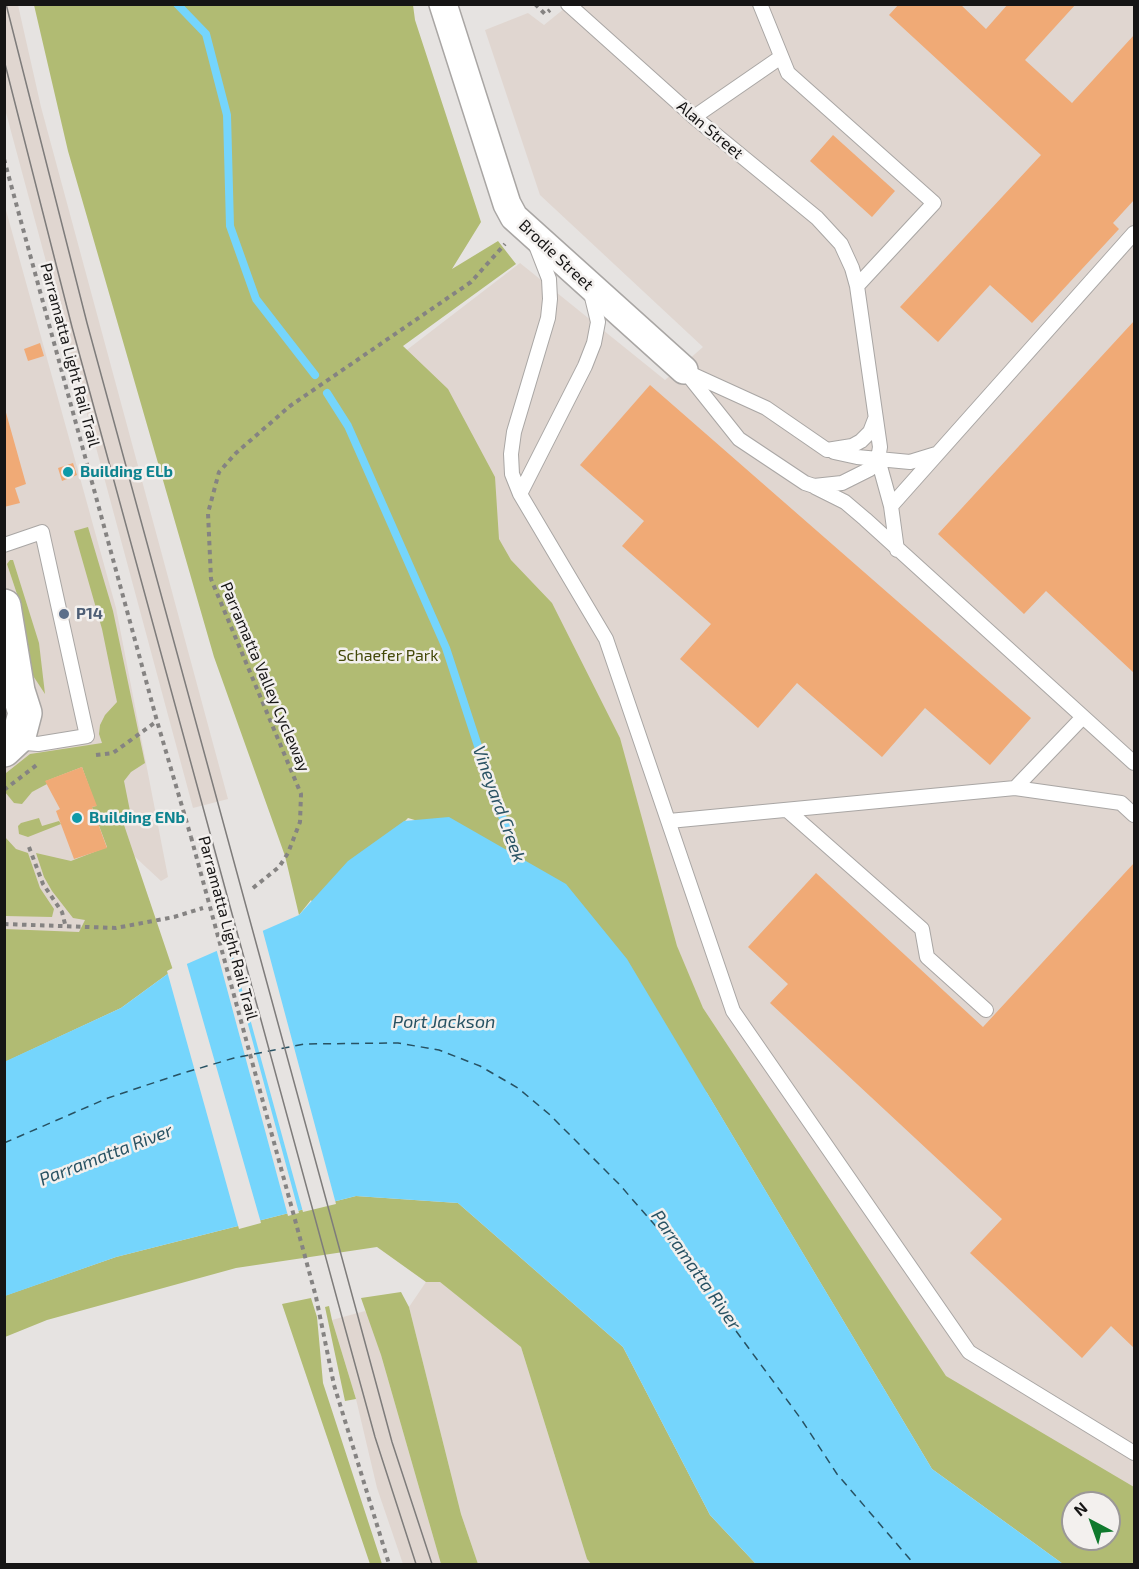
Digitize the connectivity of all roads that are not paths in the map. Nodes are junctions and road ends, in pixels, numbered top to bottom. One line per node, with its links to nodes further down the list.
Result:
1 (443, 4): 6 (street, Brodie Street)
2 (568, 4): 5 (lane, Alan Street)
3 (760, 4): 4 (lane)
4 (782, 57): 5 (lane); 9 (lane)
5 (694, 117): 9 (lane, Alan Street)
6 (516, 233): 8 (street, Brodie Street); 16 (lane)
7 (1134, 233): 13 (lane)
8 (589, 286): 10 (street, Brodie Street); 16 (lane)
9 (856, 286): 11 (lane, Alan Street)
10 (684, 370): 12 (lane); 15 (lane)
11 (876, 417): 12 (lane); 14 (lane, Alan Street)
12 (826, 450): 14 (lane)
13 (936, 454): 14 (lane); 17 (lane)
14 (879, 459): 15 (lane); 17 (lane, Alan Street)
15 (814, 486): 19 (lane)
16 (520, 494): 28 (lane)
17 (891, 506): 19 (lane, Alan Street)
18 (4, 545): 23 (lane)
19 (897, 550): 22 (lane)
20 (4, 606): 21 (street)
21 (11, 685): 23 (street)
22 (1083, 717): 24 (lane); 25 (lane)
23 (9, 746)
24 (1134, 763)
25 (1015, 788): 26 (lane); 27 (lane)
26 (787, 810): 28 (lane); 29 (lane)
27 (1134, 815)
28 (669, 821): 30 (lane)
29 (986, 1010)
30 (1134, 1453)

